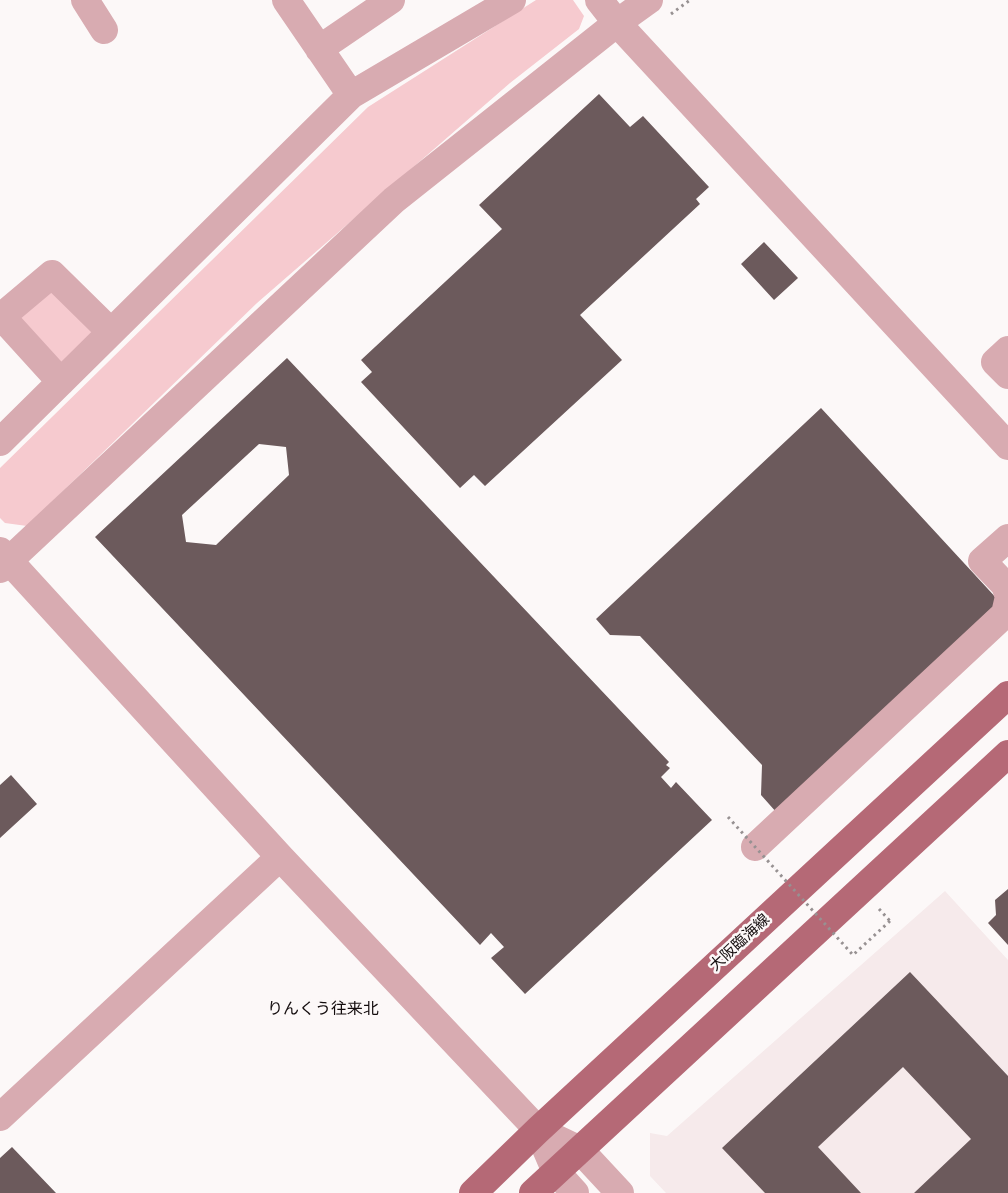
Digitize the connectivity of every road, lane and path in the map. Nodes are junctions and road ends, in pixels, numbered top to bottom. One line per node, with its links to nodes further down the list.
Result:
1 (85, 0): 8 (street)
2 (286, 0): 9 (street)
3 (391, 0): 9 (street)
4 (512, 0): 10 (street)
5 (599, 0): 7 (street)
6 (649, 0): 7 (street)
7 (617, 23): 17 (street); 19 (street)
8 (104, 30)
9 (319, 49): 10 (street)
10 (351, 95): 12 (street)
11 (1, 316): 12 (street); 15 (street)
12 (111, 332): 15 (street)
13 (1008, 350): 14 (street)
14 (1008, 375)
15 (61, 382): 16 (street)
16 (0, 442)
17 (1008, 446)
18 (1008, 538): 20 (street)
19 (3, 560): 26 (street)
20 (1008, 594)
21 (1008, 601): 25 (street)
22 (1008, 694): 29 (main road, 大阪臨海線)
23 (1008, 754): 30 (main road)
24 (728, 817): 25 (path, bridge)
25 (755, 846): 27 (path, bridge)
26 (280, 856): 28 (street); 29 (street)
27 (878, 908)
28 (0, 1117)
29 (538, 1130): 30 (street); 31 (street); 32 (main road, 大阪臨海線)
30 (580, 1150): 31 (main road); 35 (street)
31 (556, 1172): 33 (main road); 34 (street)
32 (473, 1193)
33 (533, 1193)
34 (575, 1193)
35 (620, 1193)

